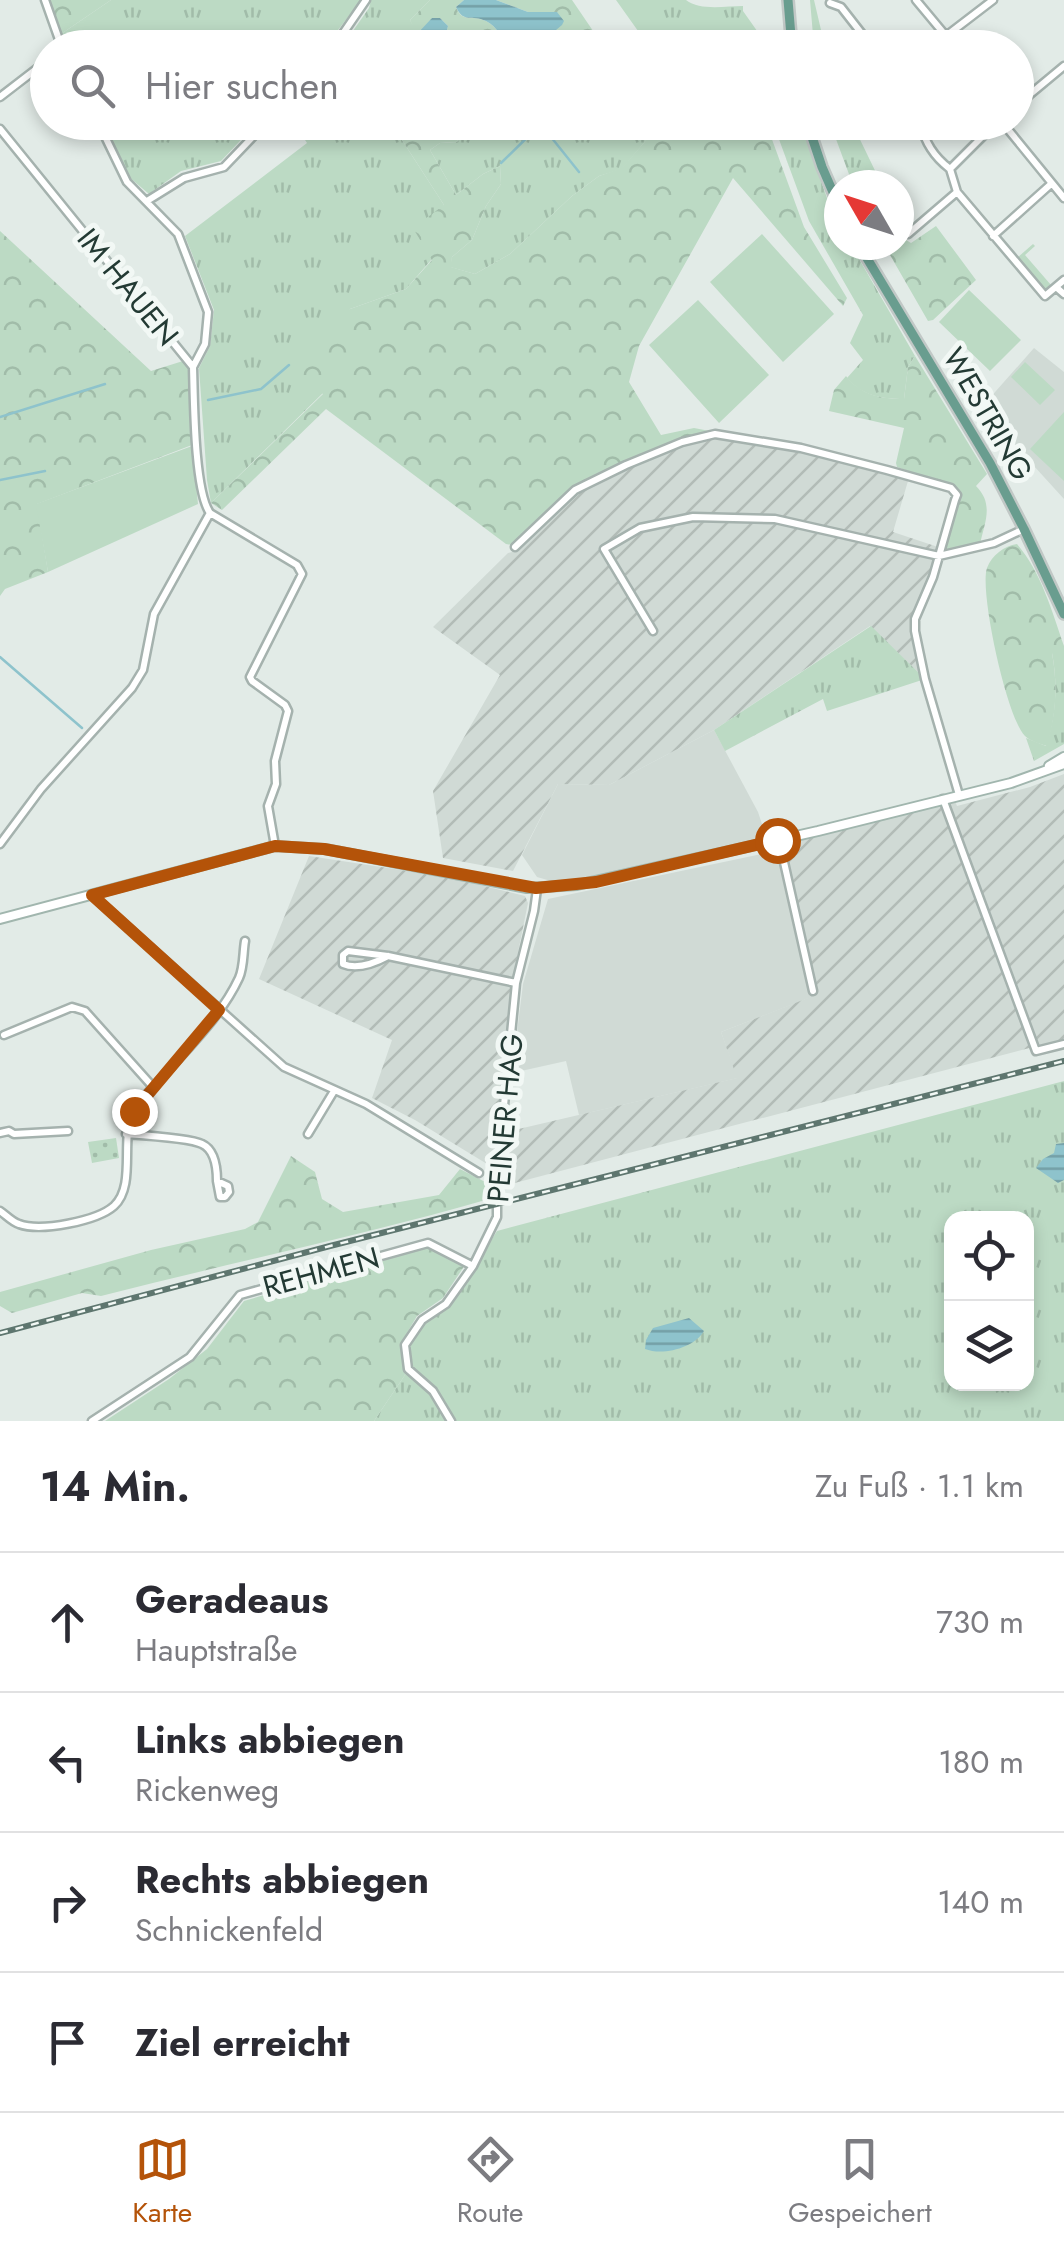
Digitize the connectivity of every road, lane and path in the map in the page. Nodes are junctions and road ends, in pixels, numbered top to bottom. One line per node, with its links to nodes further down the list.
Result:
1 (44, 0): 7 (street)
2 (366, 0): 8 (street)
3 (788, 0): 9 (main road)
4 (916, 0): 11 (street)
5 (993, 0): 12 (street)
6 (830, 3): 10 (street)
7 (55, 30)
8 (345, 30)
9 (790, 30)
10 (859, 30)
11 (941, 30)
12 (954, 30)
13 (1064, 66): 15 (street)
14 (30, 74): 16 (street)
15 (1034, 91)
16 (0, 98)
17 (0, 129): 36 (street, IM HAUEN)
18 (107, 140): 29 (street, IM HAUEN)
19 (250, 140): 29 (street)
20 (814, 140): 25 (main road)
21 (925, 140): 24 (street)
22 (980, 140): 24 (street)
23 (1014, 140): 26 (street)
24 (950, 169): 27 (street)
25 (824, 172)
26 (1051, 184): 28 (street); 31 (street)
27 (956, 192): 30 (street); 31 (street)
28 (1064, 198)
29 (147, 202): 36 (street, IM HAUEN)
30 (914, 229)
31 (993, 236): 34 (street)
32 (868, 260): 38 (main road, WESTRING)
33 (1064, 280): 34 (street)
34 (1056, 287): 35 (street)
35 (1064, 294)
36 (193, 367): 37 (street)
37 (210, 513): 47 (street); 48 (street)
38 (1024, 529): 40 (street); 41 (main road, WESTRING)
39 (515, 546): 40 (street)
40 (939, 556): 42 (street); 44 (street)
41 (1064, 614)
42 (653, 631)
43 (1064, 761): 44 (main road)
44 (960, 795): 45 (main road)
45 (943, 799): 46 (main road); 58 (street)
46 (779, 840): 49 (main road); 55 (street)
47 (0, 844)
48 (275, 846): 49 (main road); 50 (main road)
49 (536, 888): 54 (street, PEINER HAG)
50 (92, 895): 51 (main road); 56 (street)
51 (0, 920)
52 (245, 941): 56 (street)
53 (388, 956): 53 (street); 54 (street)
54 (516, 983): 68 (street, PEINER HAG)
55 (812, 991)
56 (219, 1010): 59 (street); 60 (street)
57 (4, 1035): 59 (street)
58 (1064, 1044)
59 (153, 1087): 63 (street)
60 (334, 1092): 64 (street); 65 (street)
61 (68, 1132): 62 (street)
62 (0, 1133)
63 (126, 1134): 66 (street); 67 (street)
64 (308, 1134)
65 (479, 1173)
66 (217, 1181)
67 (0, 1211)
68 (473, 1266): 69 (street, REHMEN); 70 (street, PEINER HAG)
69 (92, 1421)
70 (451, 1421)

